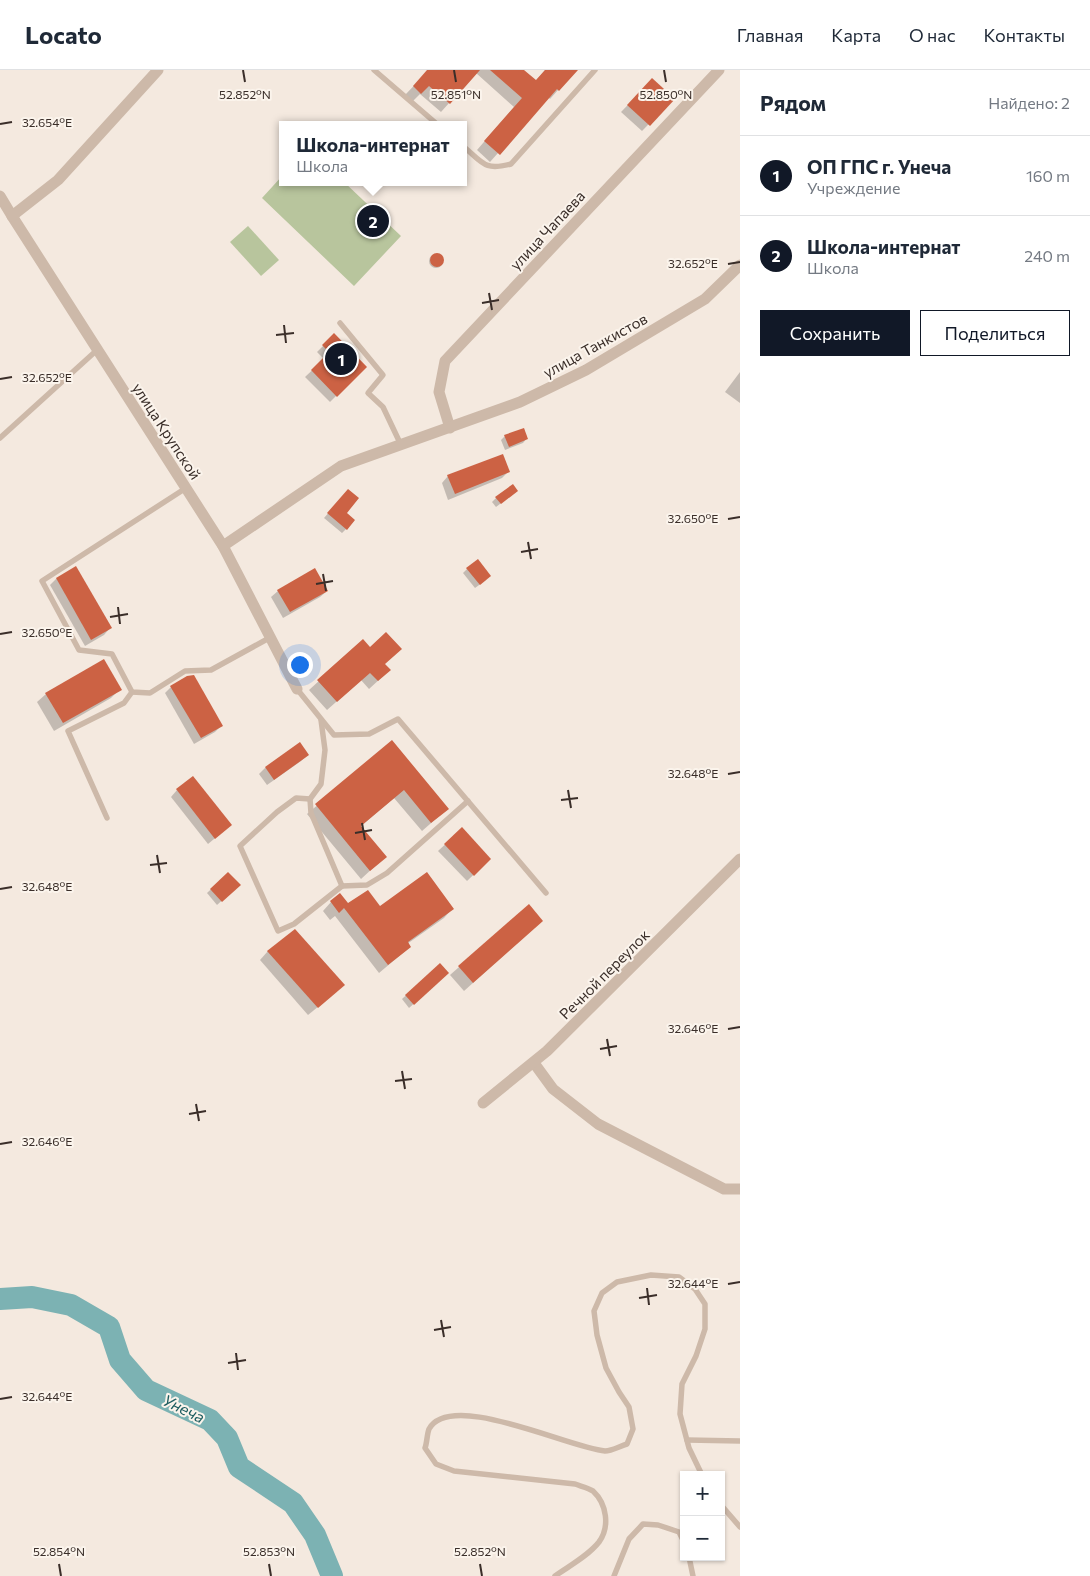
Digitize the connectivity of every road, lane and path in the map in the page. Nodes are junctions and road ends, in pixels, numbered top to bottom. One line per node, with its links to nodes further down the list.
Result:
1 (158, 70): 8 (street)
2 (374, 70): 5 (lane)
3 (595, 70): 6 (lane)
4 (719, 70): 12 (street, улица Чапаева)
5 (433, 121)
6 (467, 149)
7 (0, 196): 8 (street, улица Крупской)
8 (12, 216): 11 (street, улица Крупской)
9 (740, 265): 12 (street, улица Танкистов)
10 (340, 323): 14 (lane)
11 (97, 350): 13 (lane); 15 (street, улица Крупской)
12 (450, 428): 14 (street, улица Танкистов)
13 (0, 438)
14 (400, 445): 16 (street, улица Танкистов)
15 (186, 488): 16 (street, улица Крупской); 19 (lane)
16 (223, 546): 17 (street, улица Крупской)
17 (271, 638): 18 (street, улица Крупской); 19 (lane)
18 (297, 689): 20 (lane)
19 (132, 692): 23 (lane)
20 (321, 719): 21 (lane); 22 (lane)
21 (310, 799): 25 (lane); 25 (lane)
22 (468, 801): 25 (lane); 26 (lane)
23 (107, 818)
24 (740, 859): 27 (street, Речной переулок)
25 (342, 886)
26 (546, 893)
27 (534, 1063): 28 (street, Речной переулок); 29 (street)
28 (483, 1103)
29 (740, 1189)
30 (687, 1440): 31 (lane); 32 (lane); 37 (lane)
31 (740, 1441)
32 (700, 1471)
33 (725, 1510): 34 (lane)
34 (740, 1527)
35 (680, 1534): 38 (lane)
36 (690, 1561): 39 (lane)
37 (555, 1576)
38 (614, 1576)
39 (694, 1576)

